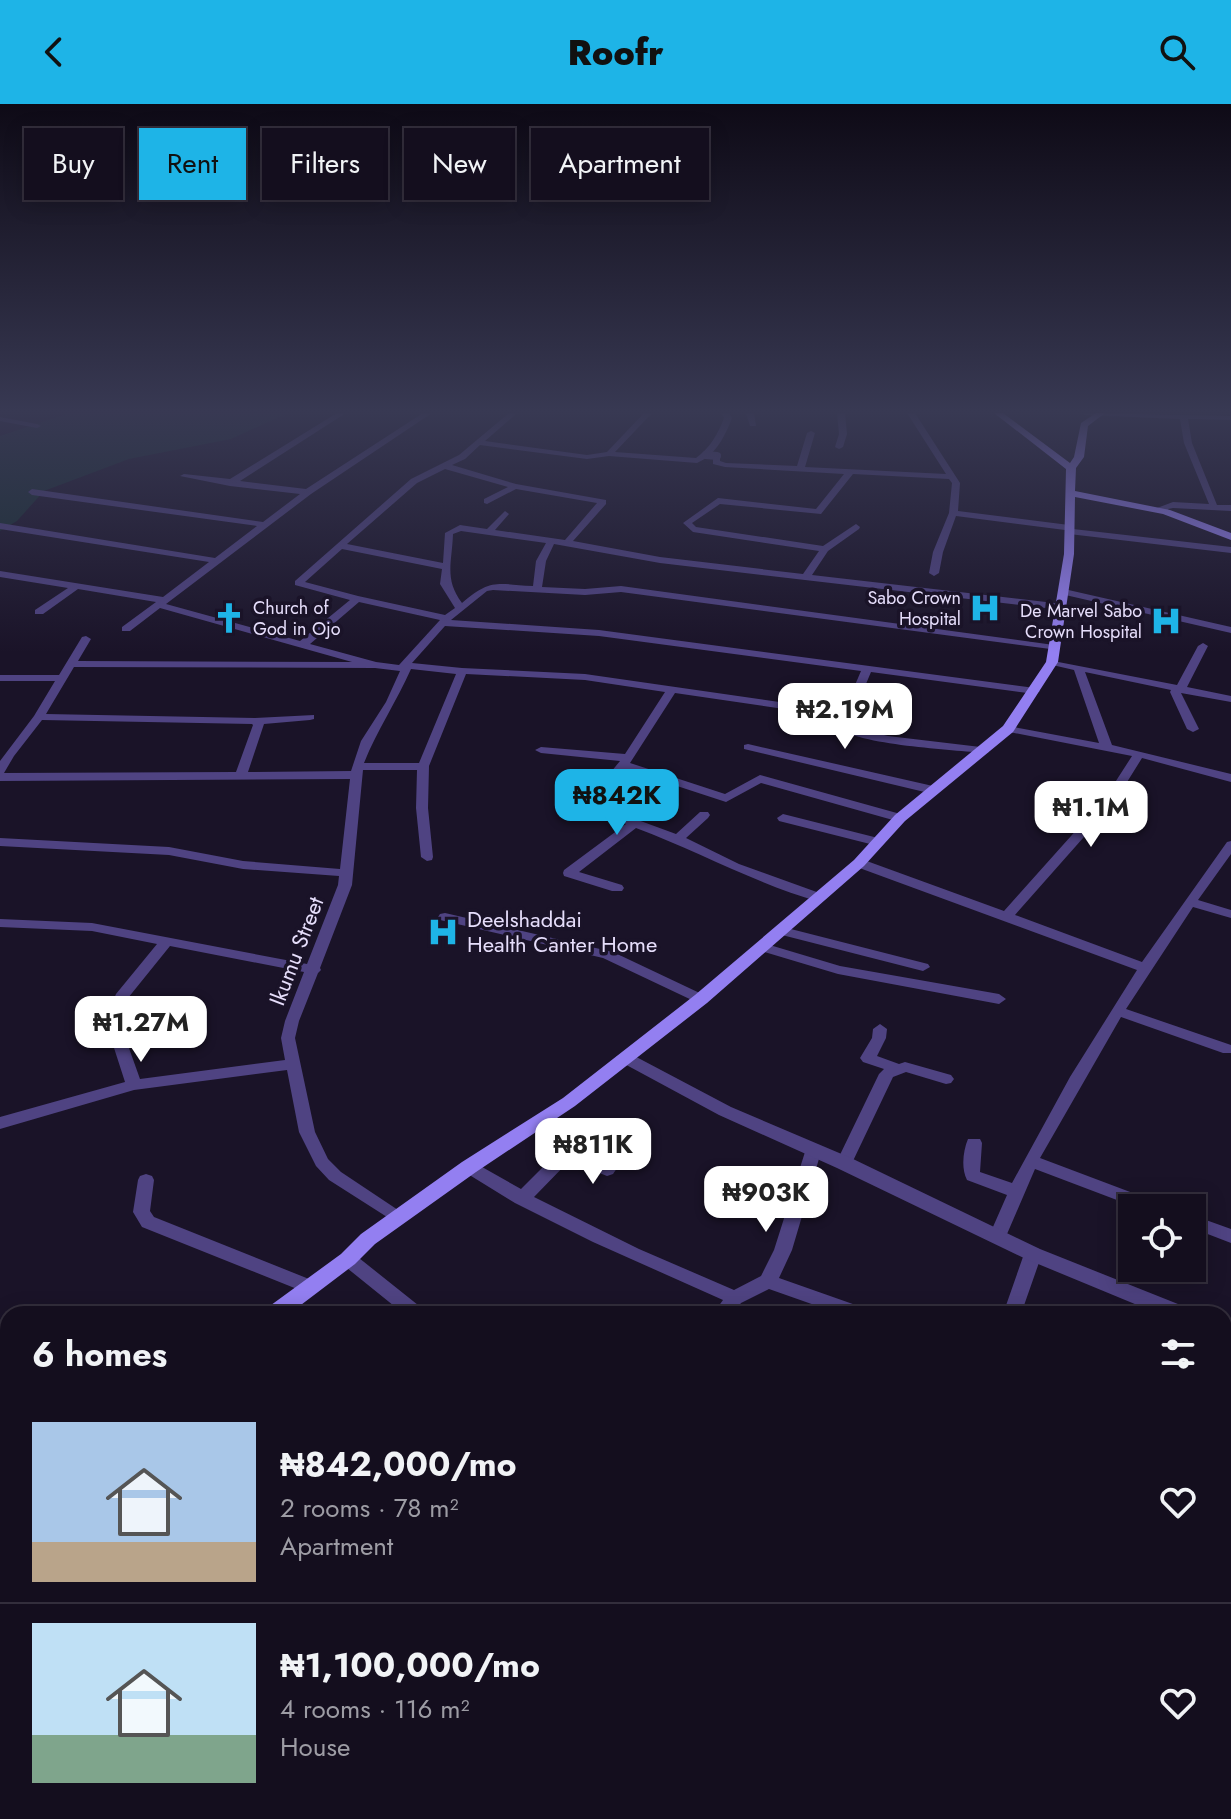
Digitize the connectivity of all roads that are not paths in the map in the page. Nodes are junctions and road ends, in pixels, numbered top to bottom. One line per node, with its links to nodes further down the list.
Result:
1 (39, 493): 16 (street)
2 (307, 493): 16 (street)
3 (401, 493): 24 (street)
4 (502, 493): 10 (street)
5 (554, 493): 23 (street)
6 (833, 493): 25 (street)
7 (955, 493): 14 (street)
8 (1072, 493): 13 (main road); 19 (main road)
9 (1208, 493): 11 (street)
10 (487, 501)
11 (1214, 507): 12 (street); 13 (street)
12 (1231, 508)
13 (1166, 512): 21 (main road)
14 (953, 513): 19 (street); 29 (street)
15 (505, 514): 20 (street)
16 (265, 525): 27 (street)
17 (0, 526): 27 (street)
18 (856, 527): 25 (street)
19 (1069, 529): 26 (street); 35 (main road)
20 (489, 532): 22 (street); 28 (street)
21 (1231, 537)
22 (551, 541): 23 (street); 33 (street)
23 (567, 543): 31 (street)
24 (342, 546): 28 (street); 34 (street)
25 (825, 549): 31 (street)
26 (1231, 550)
27 (218, 561): 36 (street)
28 (447, 567): 37 (street)
29 (934, 573)
30 (0, 574): 32 (street)
31 (806, 577): 35 (street)
32 (76, 586): 36 (street); 38 (street)
33 (537, 589): 37 (street, Ikumu Street); 45 (street, Ikumu Street)
34 (357, 599): 39 (street); 43 (street)
35 (1064, 600): 41 (street); 45 (main road)
36 (162, 603): 40 (street); 43 (street)
37 (461, 609): 39 (street, Ikumu Street)
38 (39, 612)
39 (445, 621): 48 (street, Ikumu Street); 50 (street)
40 (126, 629)
41 (1231, 630)
42 (86, 639): 46 (street)
43 (303, 644): 47 (street)
44 (1203, 646): 55 (street)
45 (1053, 655): 49 (street, Ikumu Street); 56 (main road)
46 (70, 664): 47 (street); 53 (street)
47 (375, 665): 48 (street)
48 (405, 667): 51 (street); 71 (street, Ikumu Street)
49 (1078, 667): 55 (street, Ikumu Street); 65 (street)
50 (868, 668): 56 (street); 58 (street)
51 (462, 671): 54 (street); 70 (street)
52 (0, 678): 53 (street)
53 (61, 678): 59 (street)
54 (672, 689): 58 (street); 69 (street)
55 (1180, 689): 57 (street, Ikumu Street); 63 (street)
56 (1035, 691): 62 (main road)
57 (1231, 699)
58 (836, 713): 67 (street)
59 (39, 717): 61 (street); 72 (street)
60 (310, 717): 61 (street)
61 (255, 721): 73 (street)
62 (1008, 729): 65 (street); 67 (main road)
63 (1193, 729)
64 (748, 747): 75 (street)
65 (1107, 748): 68 (street)
66 (541, 750): 69 (street)
67 (985, 750): 75 (main road)
68 (1139, 754): 74 (street); 92 (street)
69 (625, 761): 78 (street); 79 (street)
70 (423, 766): 71 (street); 84 (street)
71 (356, 771): 73 (street); 86 (street, Ikumu Street)
72 (0, 774): 73 (street)
73 (241, 776)
74 (1231, 778)
75 (933, 790): 78 (main road)
76 (704, 815): 80 (street)
77 (783, 818): 82 (street)
78 (900, 818): 82 (main road)
79 (633, 824): 80 (street); 87 (street)
80 (677, 839): 88 (street)
81 (0, 842): 86 (street)
82 (878, 842): 85 (main road)
83 (1231, 845): 89 (street)
84 (427, 857)
85 (859, 863): 88 (main road); 92 (street)
86 (347, 873): 99 (street, Ikumu Street)
87 (617, 888)
88 (820, 898): 94 (main road)
89 (1190, 902): 90 (street); 98 (street)
90 (1231, 914)
91 (445, 917): 100 (street)
92 (1005, 918): 98 (street)
93 (0, 923): 95 (street)
94 (783, 931): 96 (main road); 97 (street)
95 (167, 941): 99 (street); 109 (street)
96 (763, 947): 100 (main road); 101 (street)
97 (923, 967)
98 (1145, 968): 102 (street)
99 (314, 970): 106 (street, Ikumu Street)
100 (701, 999): 105 (main road)
101 (999, 999)
102 (1117, 1011): 104 (street); 114 (street)
103 (880, 1029): 107 (street)
104 (1228, 1049)
105 (625, 1057): 113 (street); 116 (main road)
106 (294, 1064): 109 (street); 121 (street, Ikumu Street)
107 (896, 1068): 108 (street); 115 (street)
108 (946, 1079)
109 (134, 1085): 110 (street)
110 (0, 1123)
111 (631, 1136): 120 (street)
112 (974, 1143): 118 (street)
113 (813, 1152): 115 (street); 127 (street)
114 (1031, 1161): 118 (street); 119 (street)
115 (844, 1163): 123 (street)
116 (469, 1167): 120 (street); 121 (main road)
117 (146, 1180): 128 (street)
118 (1018, 1192): 123 (street)
119 (1119, 1194)
120 (521, 1199): 129 (street)
121 (398, 1218): 126 (main road)
122 (1206, 1226): 124 (street)
123 (998, 1236): 125 (street)
124 (1231, 1236)
125 (1033, 1254): 134 (street); 135 (street)
126 (348, 1259): 128 (main road); 131 (street)
127 (768, 1281): 129 (street); 133 (street)
128 (308, 1286): 130 (main road)
129 (735, 1298): 132 (street)
130 (284, 1306)
131 (407, 1306)
132 (728, 1306)
133 (836, 1306)
134 (1015, 1306)
135 (1161, 1306)

